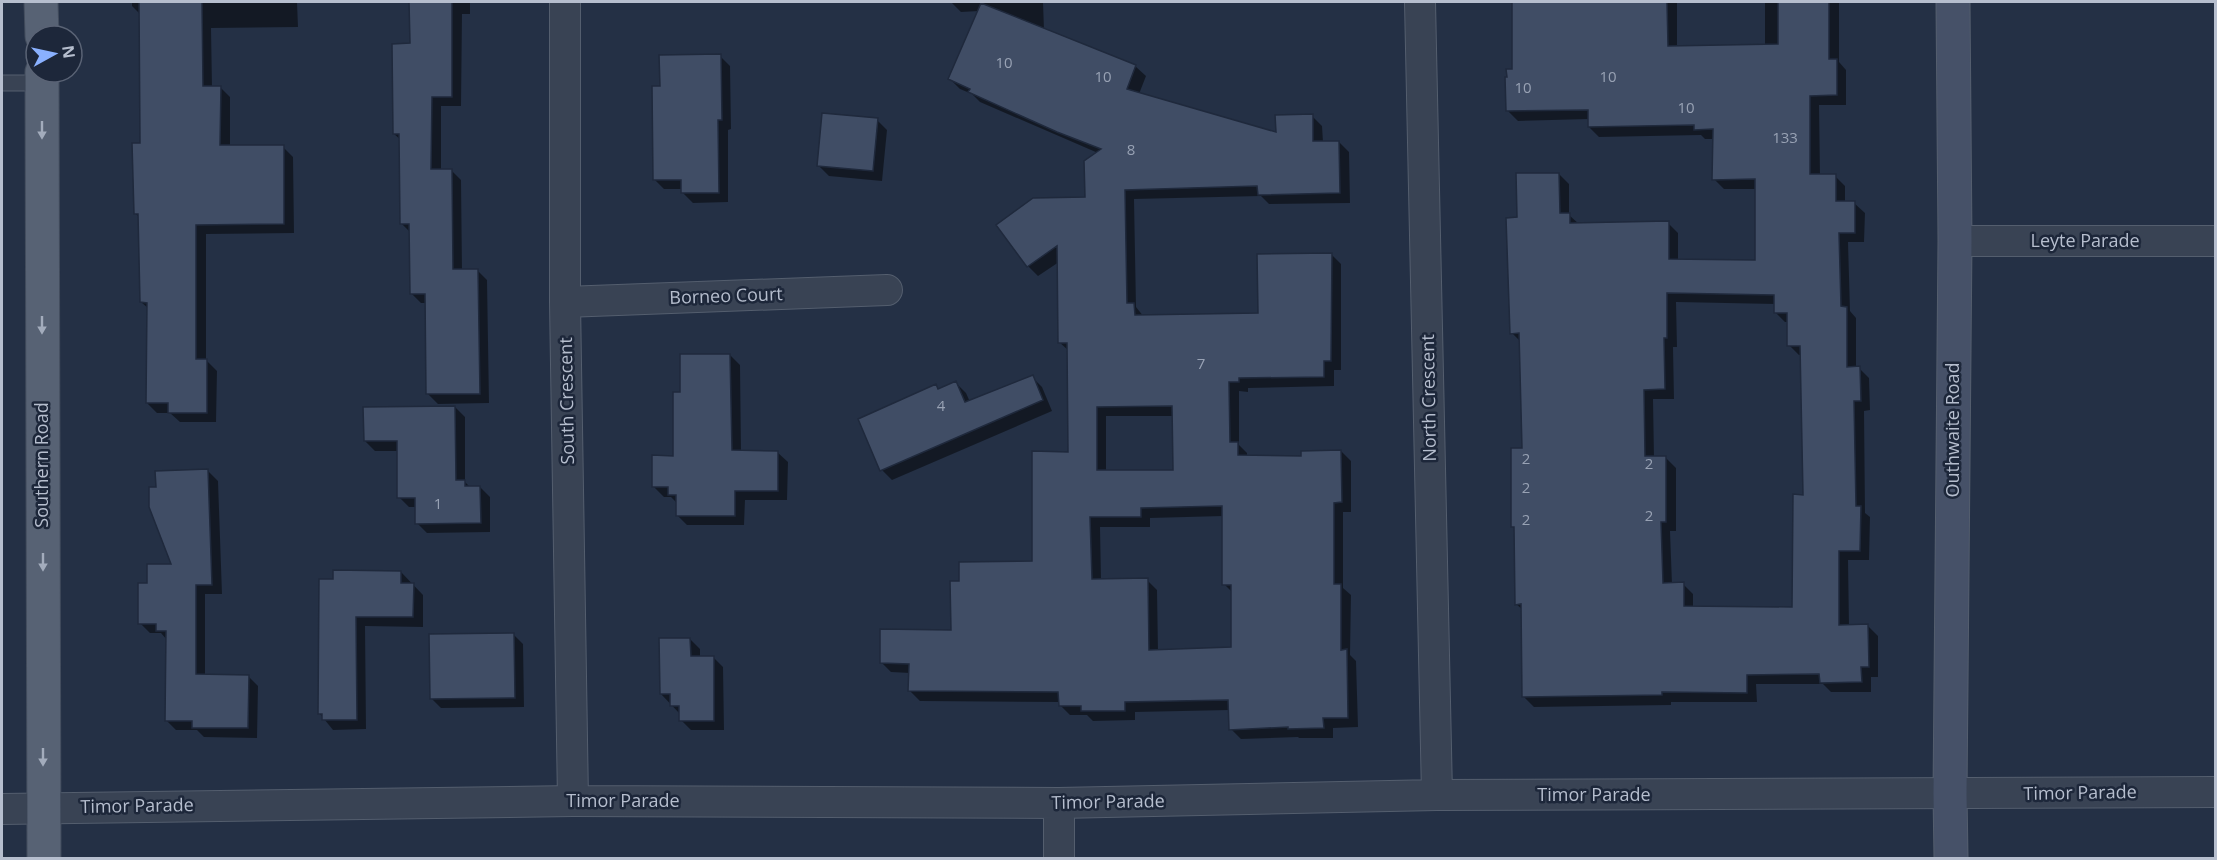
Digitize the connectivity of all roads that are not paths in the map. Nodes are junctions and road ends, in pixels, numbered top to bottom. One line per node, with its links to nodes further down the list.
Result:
1 (41, 2): 5 (main road)
2 (565, 2): 12 (street, South Crescent)
3 (1420, 2): 15 (street, North Crescent)
4 (1953, 2): 9 (street, Outhwaite Road)
5 (42, 24)
6 (24, 80): 7 (lane)
7 (2, 83)
8 (42, 84): 18 (main road, Southern Road, one-way to 18)
9 (1955, 241): 10 (street, Leyte Parade); 14 (street, Outhwaite Road)
10 (2216, 241)
11 (887, 290): 12 (street, Borneo Court)
12 (565, 302): 16 (street, South Crescent)
13 (2216, 792): 14 (street, Timor Parade)
14 (1950, 794): 15 (street, Timor Parade); 22 (street, Outhwaite Road)
15 (1437, 795): 17 (street, Timor Parade)
16 (573, 801): 17 (street, Timor Parade); 18 (street, Timor Parade)
17 (1059, 803): 21 (street)
18 (43, 807): 19 (street, Timor Parade); 20 (main road, Southern Road)
19 (2, 808)
20 (44, 858)
21 (1059, 858)
22 (1951, 858)

